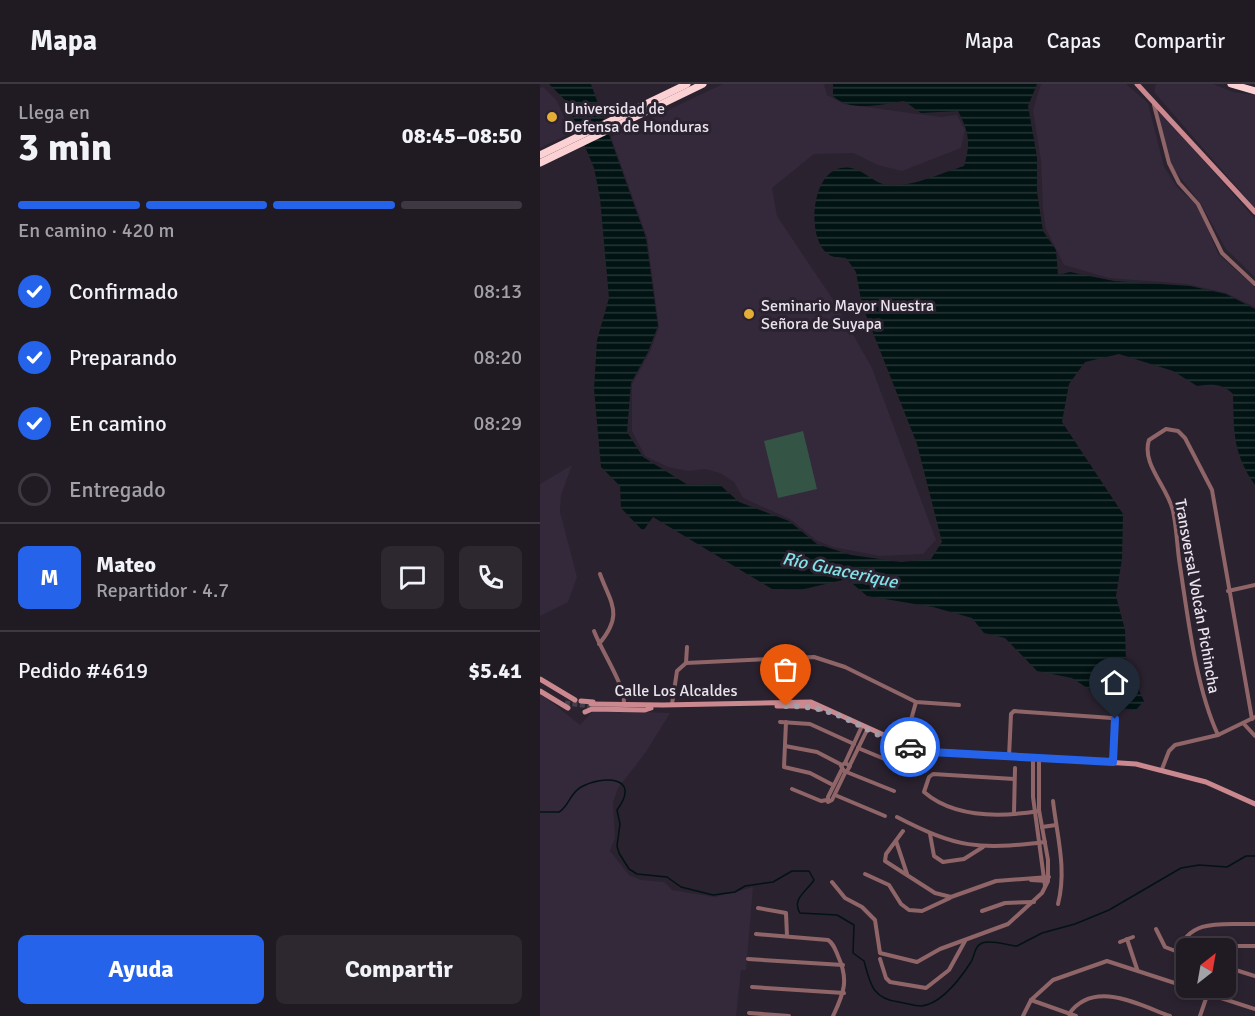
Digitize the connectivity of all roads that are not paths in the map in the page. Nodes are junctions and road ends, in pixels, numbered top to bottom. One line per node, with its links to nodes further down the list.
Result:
1 (687, 84): 7 (highway)
2 (703, 84): 7 (highway)
3 (1137, 84): 6 (main road)
4 (1231, 84): 5 (highway)
5 (1255, 91)
6 (1153, 98): 11 (main road); 12 (street)
7 (623, 119): 8 (highway)
8 (558, 151): 9 (highway); 10 (highway)
9 (540, 155)
10 (540, 163)
11 (1255, 212)
12 (1255, 284)
13 (600, 574): 17 (street)
14 (1255, 585): 15 (street)
15 (1228, 591): 30 (street); 33 (street, Transversal Volcán Pichincha)
16 (594, 632): 17 (street)
17 (599, 644): 22 (street)
18 (687, 647): 19 (street)
19 (686, 663): 23 (street); 25 (street)
20 (540, 681): 21 (main road); 22 (main road)
21 (540, 689)
22 (624, 702): 24 (main road)
23 (916, 702): 26 (street); 37 (street)
24 (663, 705): 25 (main road, Calle Los Alcaldes); 27 (main road, Calle Los Alcaldes)
25 (672, 705): 28 (main road, Calle Los Alcaldes)
26 (959, 705)
27 (651, 708): 28 (main road, Calle Los Alcaldes); 29 (main road)
28 (832, 711): 32 (main road, Calle Los Alcaldes)
29 (585, 712)
30 (1253, 718): 31 (street)
31 (1244, 724): 33 (street); 34 (street)
32 (865, 727): 35 (street); 37 (main road, Calle Los Alcaldes); 38 (street)
33 (1218, 735): 45 (street)
34 (1255, 736)
35 (854, 744): 36 (street); 42 (street)
36 (785, 746): 42 (street); 47 (street)
37 (904, 746): 39 (main road, Calle Los Alcaldes)
38 (858, 748): 42 (street); 43 (street)
39 (1009, 757): 40 (main road, Calle Los Alcaldes); 41 (street)
40 (1036, 758): 41 (main road, Calle Los Alcaldes); 54 (street)
41 (1113, 762): 45 (main road, Calle Los Alcaldes)
42 (845, 767): 47 (street); 49 (street); 50 (street)
43 (904, 767)
44 (1015, 768): 46 (street)
45 (1162, 769): 53 (main road, Calle Los Alcaldes)
46 (1014, 779): 55 (street); 55 (street)
47 (834, 785): 51 (street)
48 (792, 789): 51 (street)
49 (894, 791)
50 (835, 795): 51 (street); 56 (street)
51 (827, 801)
52 (1053, 801): 58 (street)
53 (1255, 804)
54 (1037, 812): 55 (street); 59 (street); 63 (street)
55 (1014, 813)
56 (885, 816)
57 (897, 817): 61 (street)
58 (1056, 825): 59 (street); 71 (street)
59 (1042, 827): 63 (street)
60 (903, 831): 62 (street)
61 (930, 834): 64 (street); 64 (street)
62 (896, 841): 66 (street); 66 (street)
63 (1042, 843): 64 (street); 67 (street)
64 (983, 847)
65 (865, 874): 69 (street)
66 (907, 874): 69 (street)
67 (1046, 879): 69 (street); 70 (street)
68 (832, 882): 81 (street)
69 (951, 897)
70 (1035, 902): 73 (street); 81 (street)
71 (1058, 903)
72 (758, 908): 77 (street)
73 (982, 911)
74 (1255, 924): 79 (street)
75 (1156, 929): 85 (street)
76 (756, 934): 77 (street)
77 (787, 936): 88 (street)
78 (1133, 937): 80 (street)
79 (1184, 938)
80 (1127, 939): 82 (street); 89 (street)
81 (965, 940): 87 (street)
82 (1120, 942)
83 (1236, 946): 84 (street)
84 (1255, 946)
85 (1176, 951)
86 (748, 959): 88 (street)
87 (880, 959)
88 (843, 966): 94 (street)
89 (1137, 970): 92 (street); 97 (street)
90 (1236, 970): 91 (street)
91 (1255, 976)
92 (1176, 983)
93 (752, 987): 94 (street)
94 (844, 993): 102 (street)
95 (1206, 998): 106 (street)
96 (1220, 998): 98 (street)
97 (1031, 1000): 100 (street); 103 (street)
98 (1255, 1009)
99 (749, 1012): 101 (street)
100 (1069, 1014): 104 (street); 105 (street)
101 (789, 1016)
102 (833, 1016)
103 (1023, 1016)
104 (1076, 1016)
105 (1170, 1016)
106 (1200, 1016)

